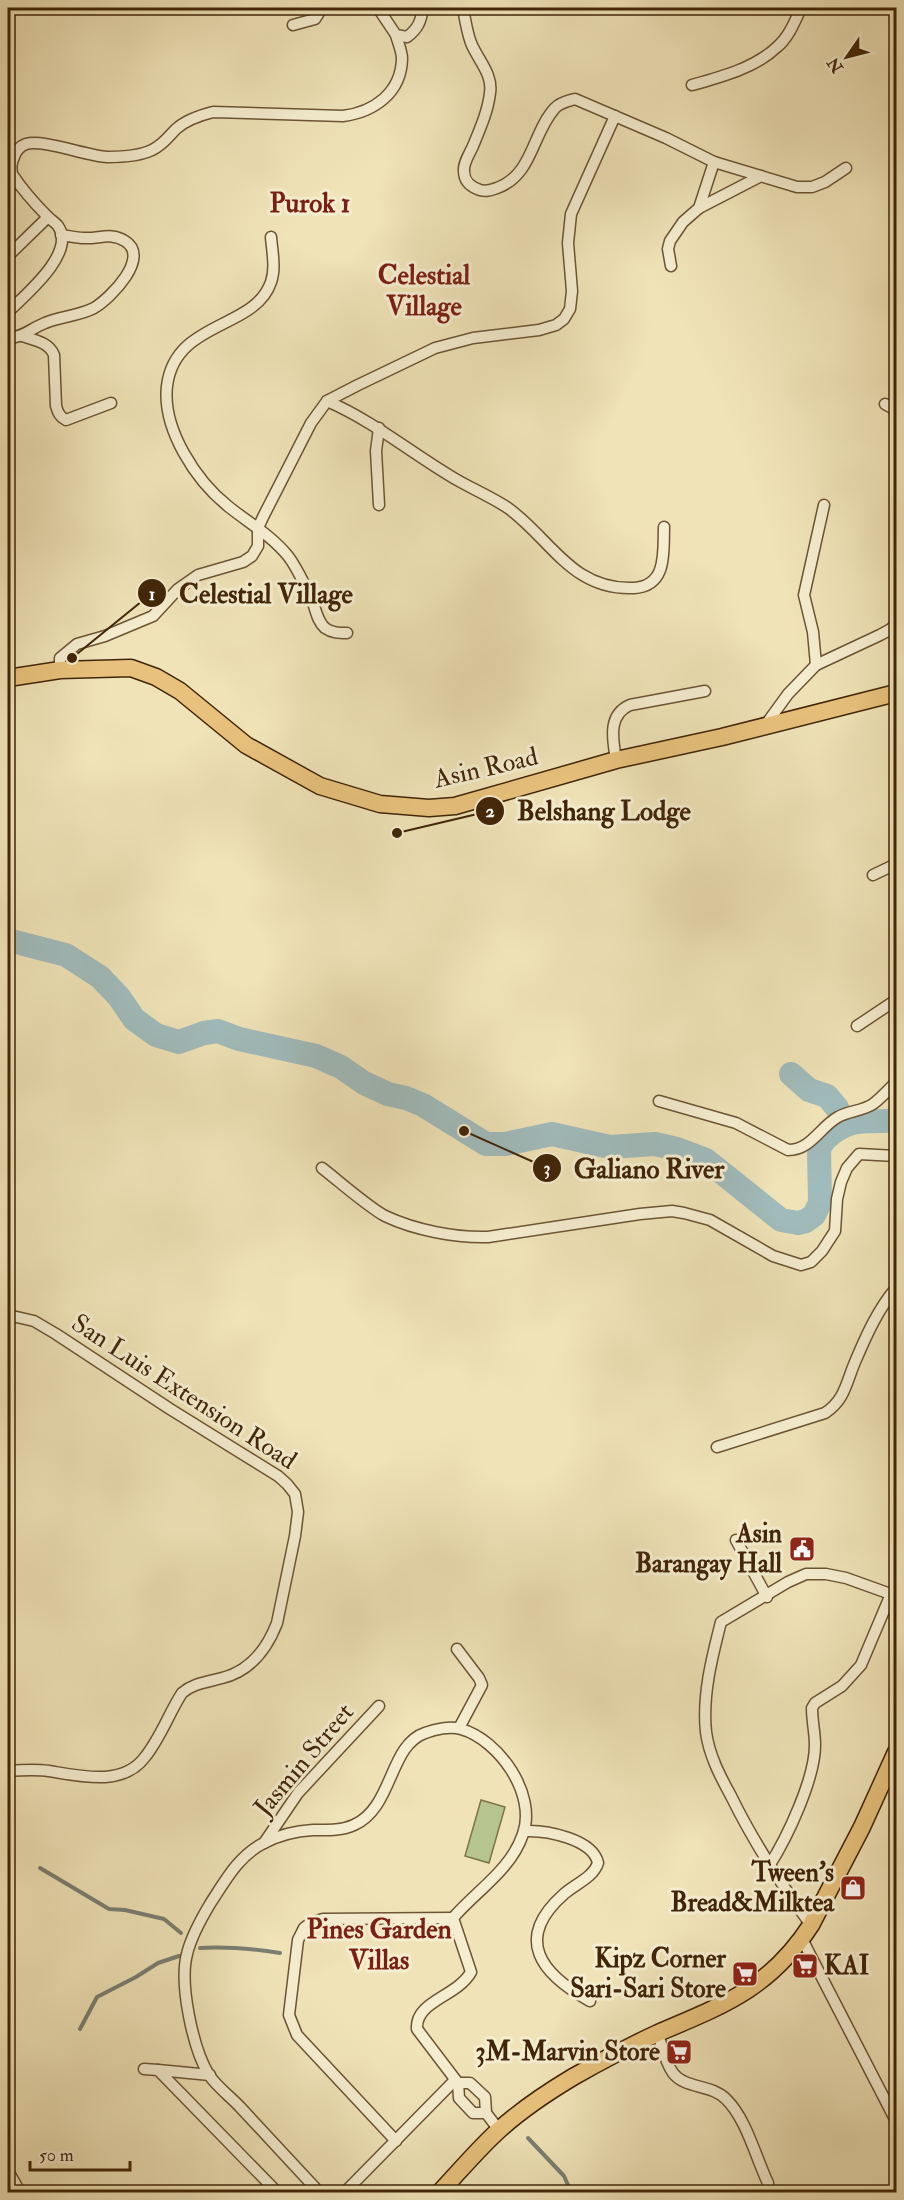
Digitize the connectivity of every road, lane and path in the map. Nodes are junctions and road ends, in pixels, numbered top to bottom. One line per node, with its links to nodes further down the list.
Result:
1 (322, 8): 6 (street)
2 (378, 8): 7 (street)
3 (423, 8): 7 (street)
4 (463, 8): 9 (street)
5 (801, 8): 8 (street)
6 (293, 25)
7 (396, 35): 14 (street)
8 (692, 85)
9 (615, 116): 10 (street); 22 (street)
10 (714, 162): 12 (street); 13 (street)
11 (846, 168): 12 (street)
12 (761, 176): 13 (street)
13 (699, 208): 18 (street)
14 (48, 217): 15 (street); 17 (street)
15 (62, 235): 19 (street); 20 (street)
16 (271, 237): 30 (street)
17 (8, 256)
18 (671, 266)
19 (8, 312)
20 (22, 336): 21 (street); 23 (street)
21 (8, 338)
22 (327, 401): 26 (street); 30 (street)
23 (111, 403)
24 (885, 404): 25 (street)
25 (897, 410)
26 (379, 428): 27 (street); 29 (street)
27 (379, 505)
28 (824, 505): 33 (street)
29 (664, 527)
30 (258, 528): 32 (street); 34 (street)
31 (897, 623): 33 (street)
32 (347, 633)
33 (816, 665): 38 (street)
34 (60, 670): 35 (main road, Asin Road); 39 (main road, Asin Road)
35 (8, 678)
36 (705, 691): 39 (street)
37 (897, 693): 38 (main road, Asin Road)
38 (764, 727): 39 (main road, Asin Road)
39 (616, 760)
40 (897, 864): 41 (street)
41 (873, 875)
42 (897, 1000): 43 (street)
43 (858, 1026)
44 (897, 1082): 45 (street)
45 (659, 1101)
46 (897, 1156): 47 (street)
47 (322, 1168)
48 (897, 1287): 50 (street)
49 (8, 1315): 58 (street, San Luis Extension Road)
50 (717, 1447)
51 (736, 1540): 53 (street)
52 (894, 1594): 53 (street); 61 (street)
53 (767, 1596): 61 (street)
54 (457, 1649): 56 (street)
55 (379, 1706): 60 (street, Jasmin Street)
56 (459, 1728): 59 (street); 60 (street)
57 (897, 1752): 63 (main road)
58 (8, 1771)
59 (525, 1831): 62 (street); 64 (street)
60 (264, 1843): 68 (street)
61 (769, 1866): 63 (street)
62 (453, 1918): 69 (street); 73 (street)
63 (807, 1932): 65 (main road); 71 (street)
64 (590, 2001)
65 (658, 2034): 72 (main road); 75 (street)
66 (144, 2068): 67 (street)
67 (158, 2070): 68 (street); 77 (street)
68 (210, 2075): 78 (street)
69 (457, 2081): 70 (street); 70 (street); 73 (street)
70 (486, 2113): 72 (street)
71 (897, 2121)
72 (499, 2130): 80 (main road)
73 (396, 2141): 79 (street)
74 (8, 2171): 76 (street)
75 (768, 2182)
76 (20, 2193)
77 (278, 2193)
78 (319, 2193)
79 (345, 2193)
80 (440, 2193)

